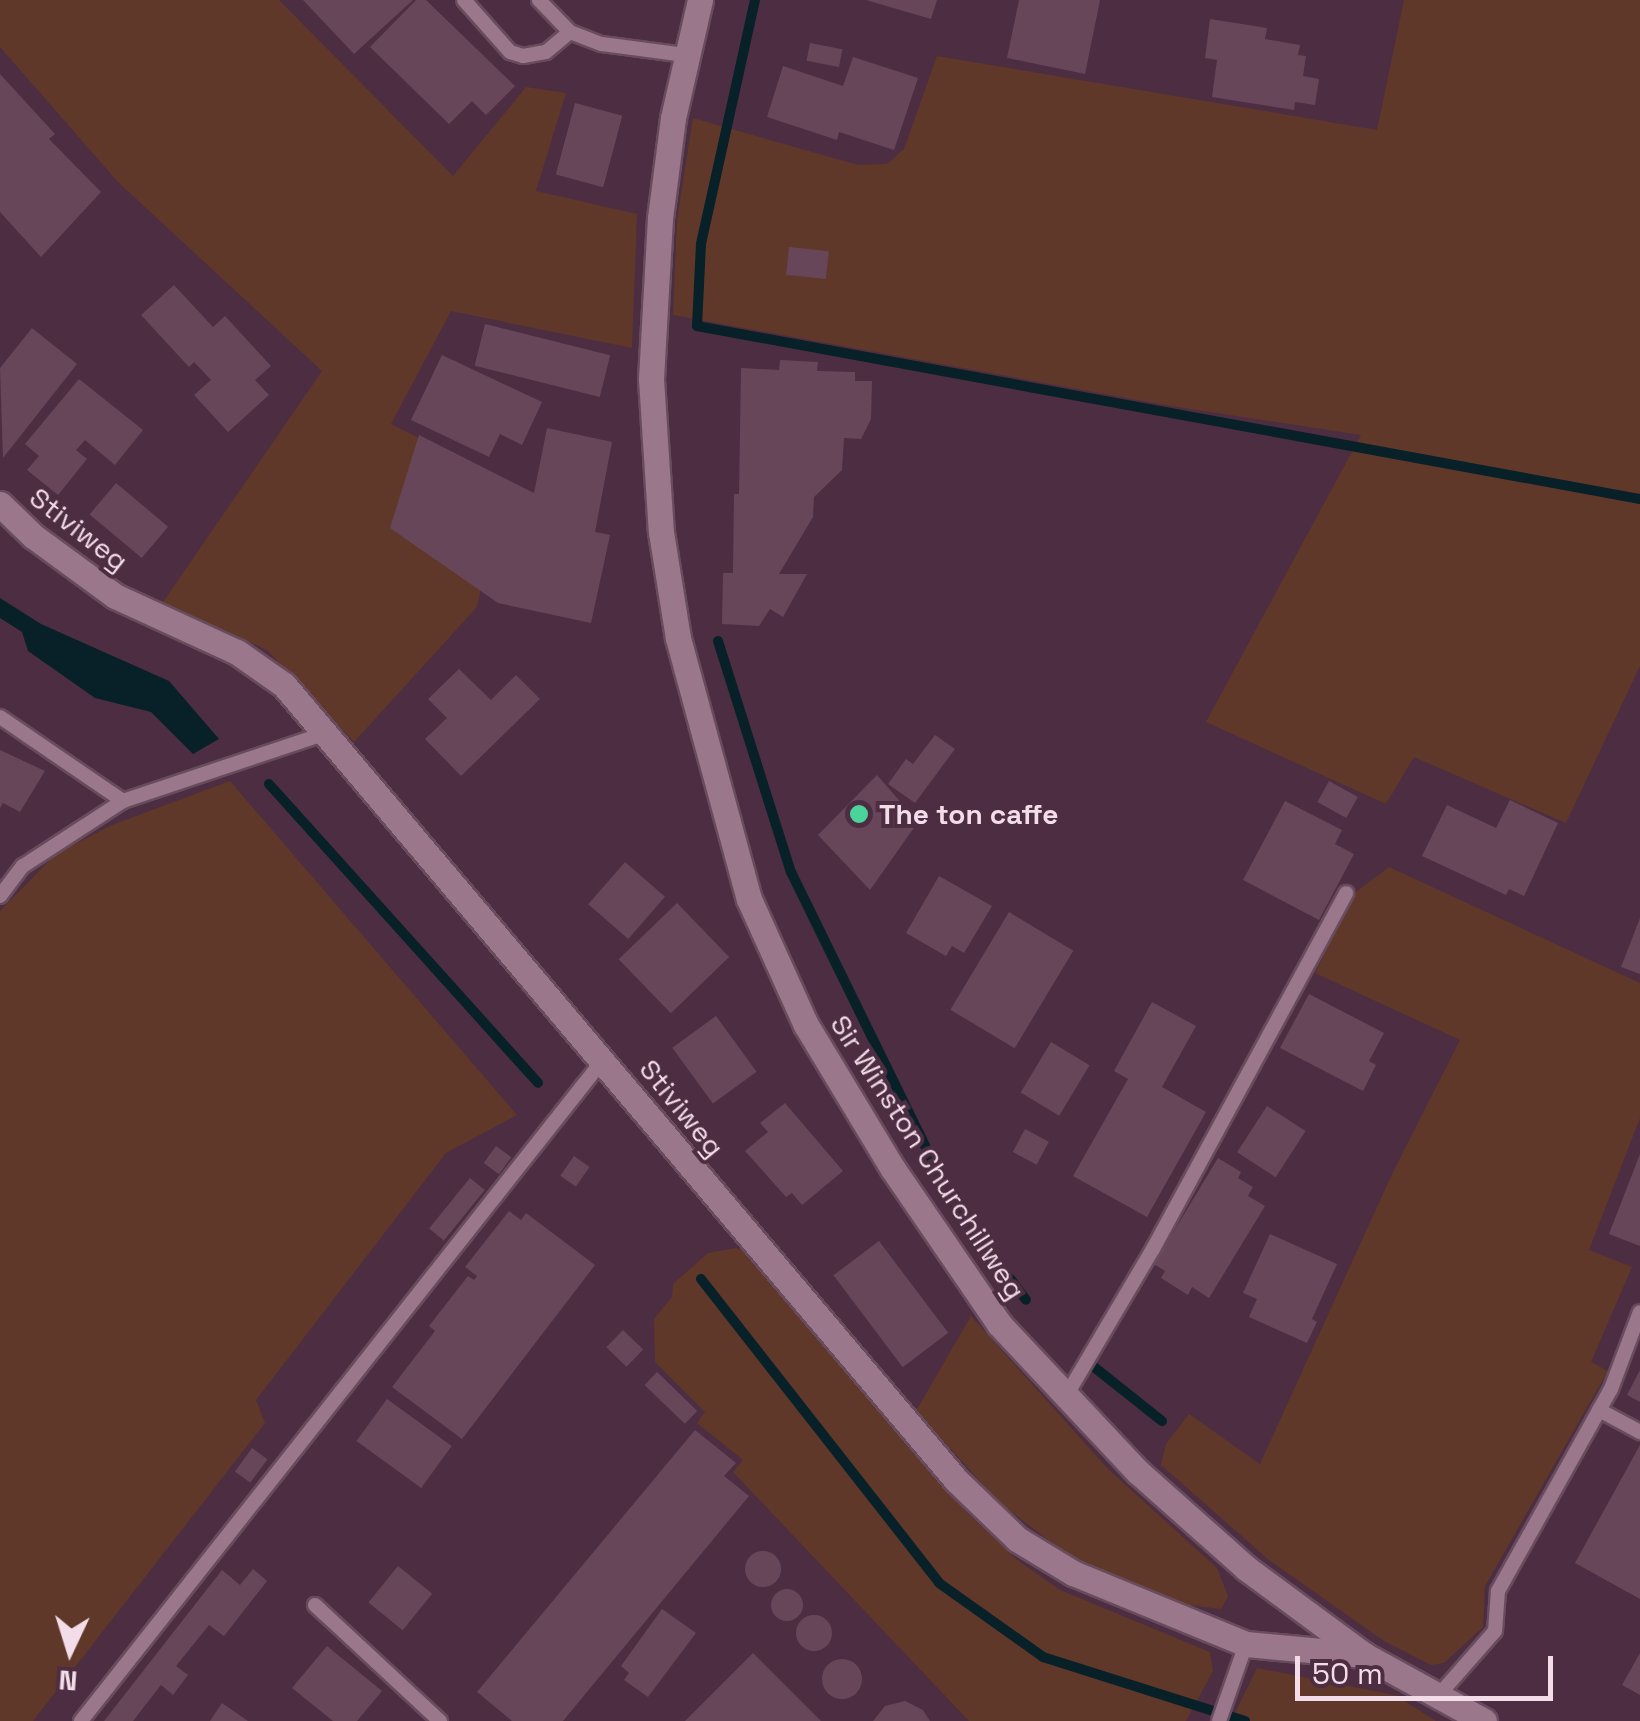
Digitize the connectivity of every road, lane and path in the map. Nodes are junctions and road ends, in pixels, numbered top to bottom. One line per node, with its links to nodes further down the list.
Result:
1 (464, 0): 4 (lane)
2 (539, 0): 4 (lane)
3 (700, 0): 5 (street, Sir Winston Churchillweg)
4 (570, 32): 5 (lane)
5 (686, 55): 14 (street, Sir Winston Churchillweg)
6 (0, 504): 8 (street, Stiviweg)
7 (0, 717): 9 (lane)
8 (322, 734): 9 (lane); 12 (street, Stiviweg)
9 (122, 801): 11 (lane)
10 (1346, 892): 14 (lane)
11 (0, 896)
12 (604, 1060): 18 (street, Stiviweg); 21 (lane)
13 (1640, 1312): 15 (lane)
14 (1066, 1396): 19 (street, Sir Winston Churchillweg)
15 (1599, 1410): 16 (lane); 20 (lane)
16 (1640, 1432)
17 (315, 1606): 22 (lane)
18 (1246, 1644): 19 (street, Stiviweg); 23 (lane)
19 (1364, 1656): 20 (street, Sir Winston Churchillweg)
20 (1438, 1696): 24 (street, Sir Winston Churchillweg)
21 (80, 1721)
22 (440, 1721)
23 (1219, 1721)
24 (1484, 1721)

